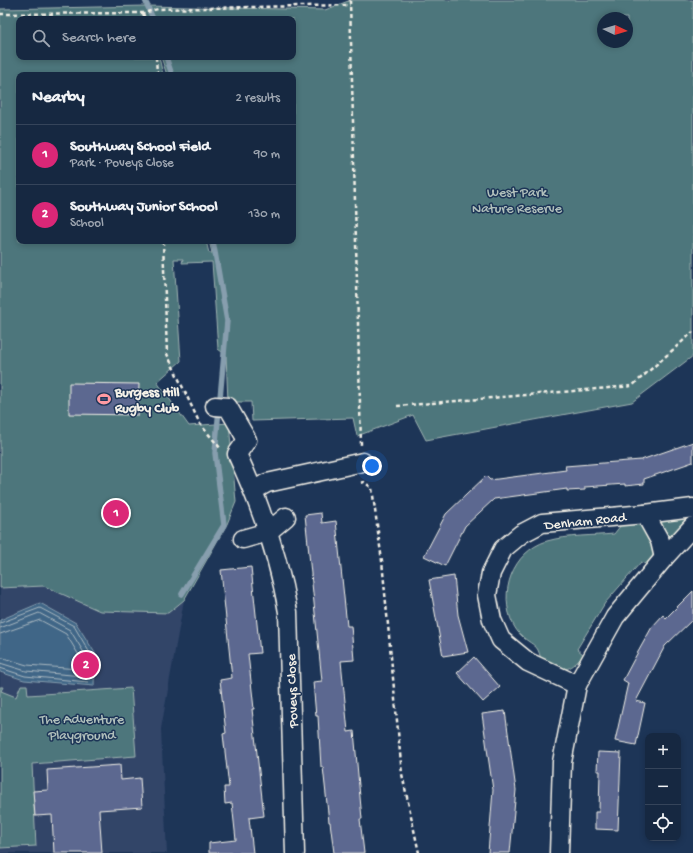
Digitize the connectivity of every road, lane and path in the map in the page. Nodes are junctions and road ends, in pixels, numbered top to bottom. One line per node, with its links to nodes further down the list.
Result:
1 (350, 0): 2 (path)
2 (350, 5): 3 (path); 13 (path)
3 (143, 13): 4 (path); 5 (path)
4 (0, 14)
5 (144, 16)
6 (156, 60): 7 (path)
7 (156, 72)
8 (162, 244): 12 (path)
9 (693, 332): 11 (path)
10 (219, 406): 15 (street, Poveys Close)
11 (397, 406)
12 (219, 448)
13 (363, 462): 15 (street)
14 (364, 482): 25 (path)
15 (254, 490): 20 (street, Poveys Close)
16 (693, 508): 17 (street, Denham Road)
17 (645, 514): 22 (street, Denham Road); 23 (street, Denham Road)
18 (286, 517): 20 (street)
19 (693, 526): 22 (street)
20 (268, 532): 21 (street); 24 (street, Poveys Close)
21 (242, 539)
22 (664, 558): 23 (street)
23 (577, 685): 26 (street)
24 (295, 853)
25 (419, 853)
26 (559, 853)

